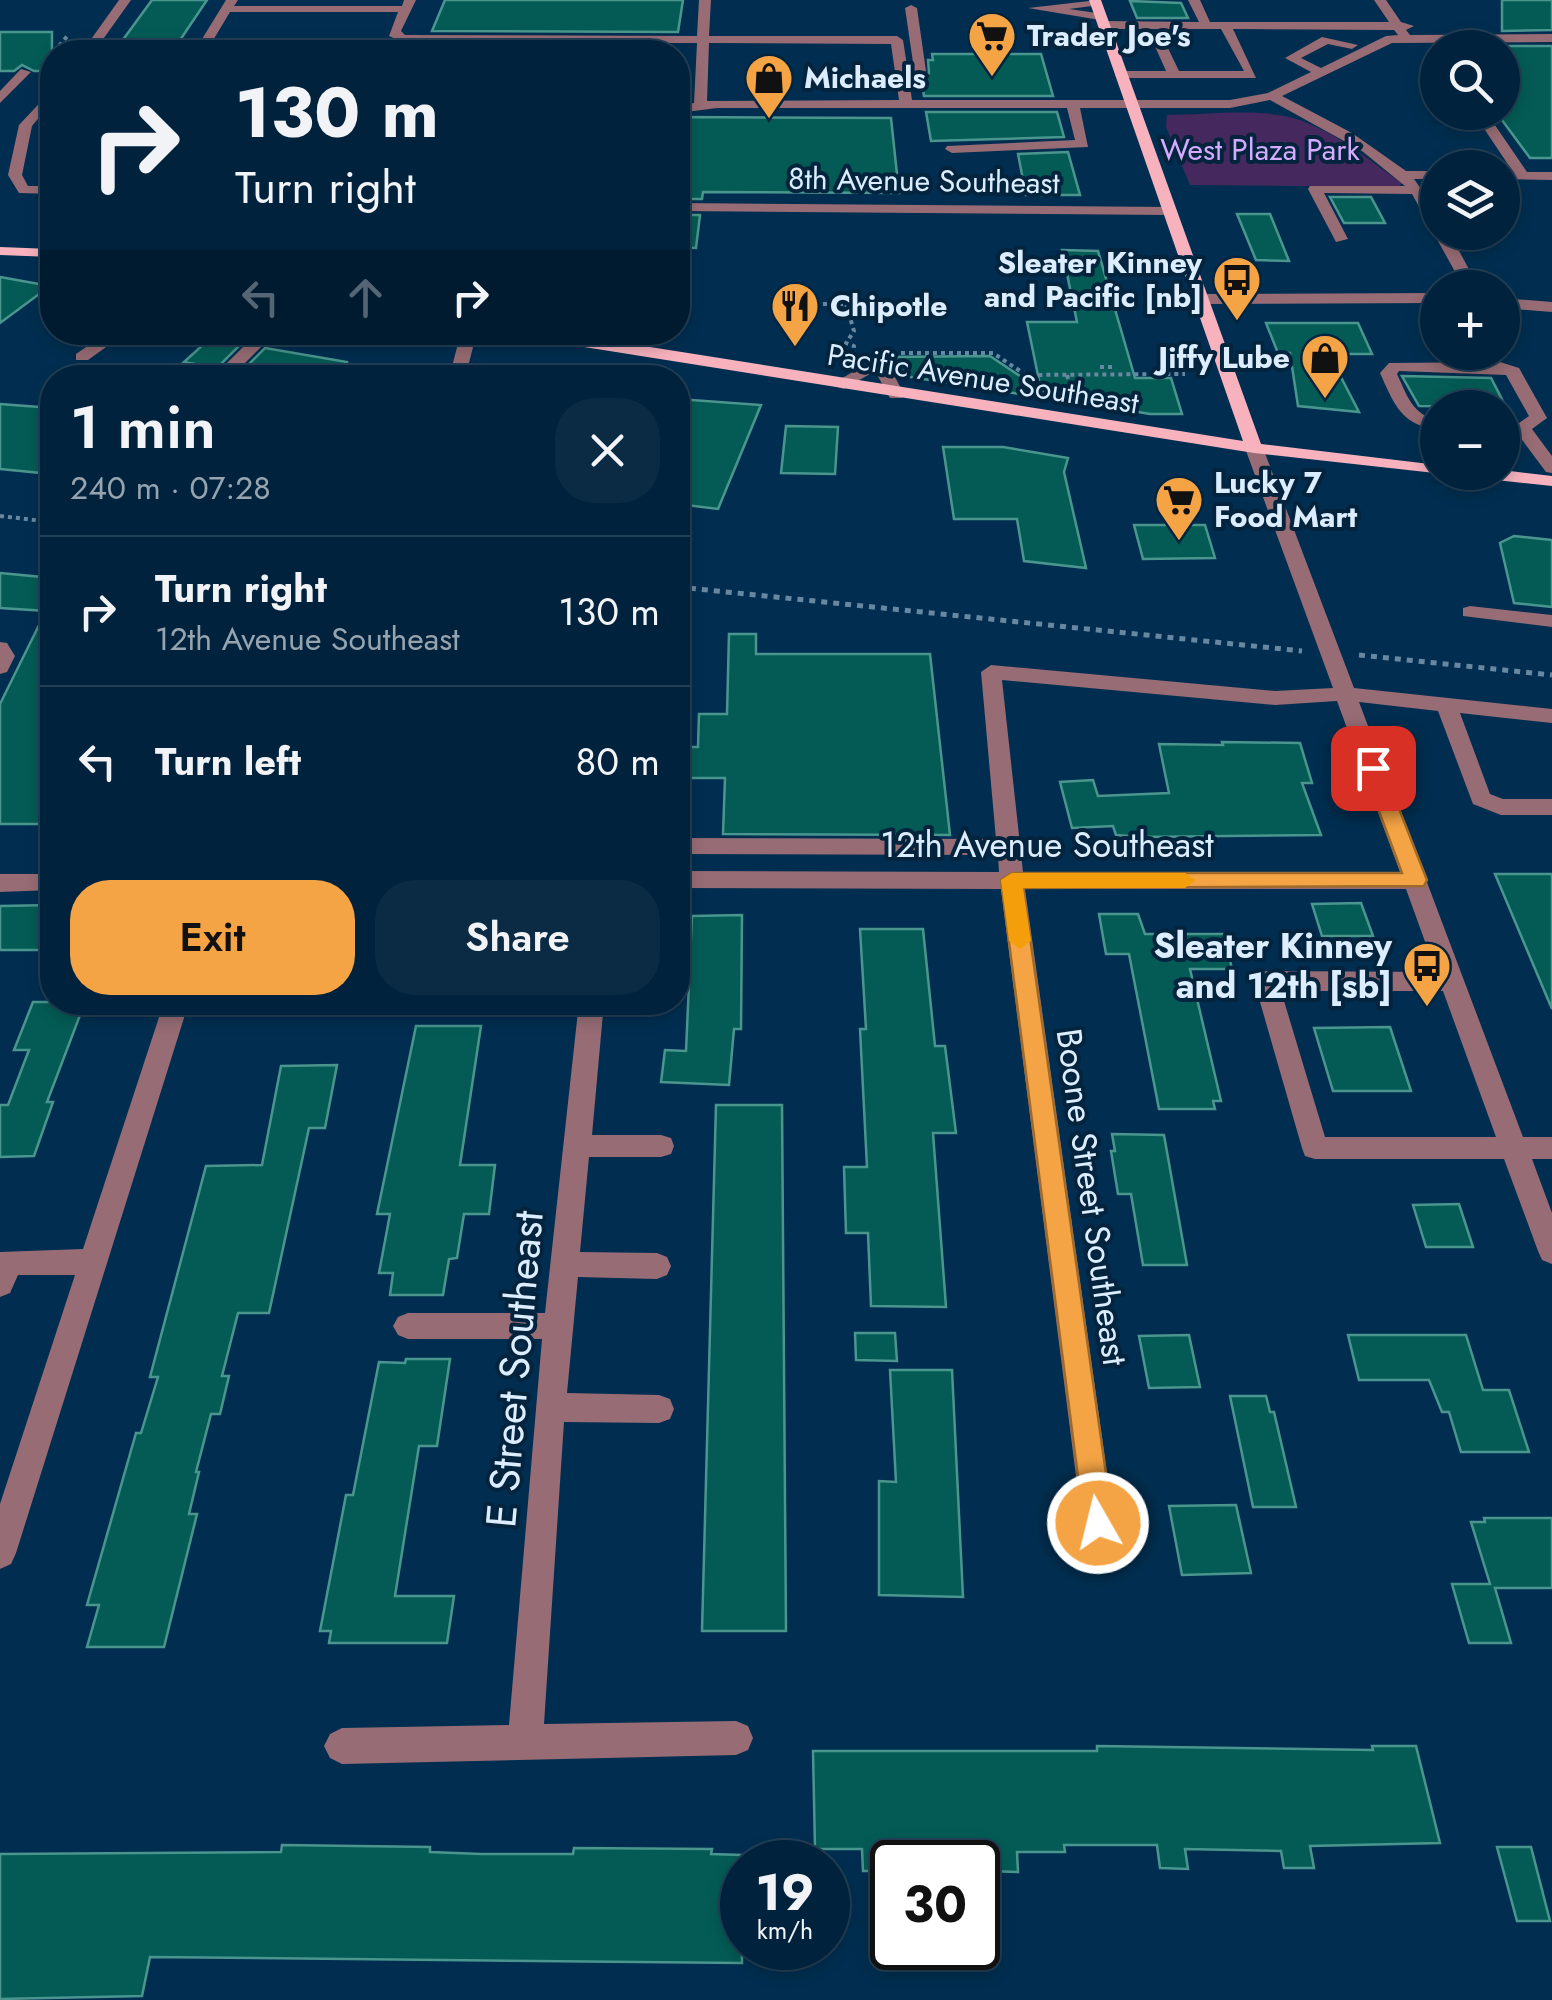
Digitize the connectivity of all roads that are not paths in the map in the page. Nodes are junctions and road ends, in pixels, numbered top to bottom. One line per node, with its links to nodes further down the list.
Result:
1 (125, 0): 17 (street)
2 (706, 0): 16 (street)
3 (1194, 0): 9 (street)
4 (1380, 0): 12 (street)
5 (229, 4): 6 (street); 18 (street)
6 (407, 5): 19 (street)
7 (911, 8): 27 (street)
8 (1099, 11): 9 (street); 24 (main road)
9 (1206, 25): 10 (street)
10 (1225, 26): 12 (street); 25 (street)
11 (1552, 26): 12 (street)
12 (1401, 32): 13 (street); 22 (street)
13 (1420, 36)
14 (1520, 38): 15 (street)
15 (1552, 38)
16 (702, 39): 20 (street); 27 (street); 37 (street)
17 (97, 40)
18 (207, 40)
19 (418, 40)
20 (666, 40)
21 (1160, 44): 25 (street)
22 (1369, 48): 26 (street); 26 (street)
23 (25, 72): 28 (street)
24 (1121, 75): 25 (street); 34 (main road)
25 (1174, 75)
26 (1316, 76): 29 (street); 38 (street)
27 (902, 80): 31 (street)
28 (5, 87): 30 (street)
29 (1272, 96): 33 (street); 38 (street)
30 (0, 99)
31 (906, 103): 32 (street); 37 (street)
32 (1072, 104): 34 (street); 40 (street)
33 (1215, 104): 34 (street); 38 (street)
34 (1132, 105): 50 (main road)
35 (40, 108): 46 (street)
36 (690, 108): 37 (street)
37 (700, 108)
38 (1324, 122): 41 (street)
39 (1492, 130): 44 (street)
40 (952, 148)
41 (1402, 175): 42 (street); 47 (street)
42 (1420, 175)
43 (1520, 176): 44 (street)
44 (1524, 176): 45 (street)
45 (1552, 176)
46 (40, 190)
47 (1416, 190): 48 (street); 52 (street)
48 (1420, 197)
49 (690, 206): 50 (street, 8th Avenue Southeast)
50 (1170, 211): 57 (main road)
51 (0, 234): 53 (main road)
52 (1341, 240)
53 (34, 250): 54 (main road); 55 (main road)
54 (0, 251)
55 (40, 251)
56 (1420, 298): 57 (street)
57 (1201, 300): 72 (main road)
58 (1520, 304): 59 (street)
59 (1552, 307)
60 (100, 345): 63 (street)
61 (254, 345): 64 (street)
62 (599, 345): 65 (main road, Pacific Avenue Southeast)
63 (82, 358)
64 (234, 365)
65 (838, 385): 67 (main road, Pacific Avenue Southeast); 67 (street)
66 (1518, 390): 70 (street)
67 (896, 394): 72 (main road, Pacific Avenue Southeast)
68 (1520, 395): 69 (street)
69 (1530, 423): 71 (street); 74 (street)
70 (1420, 424)
71 (1520, 425)
72 (1254, 448): 73 (main road, Pacific Avenue Southeast); 81 (street)
73 (1420, 468)
74 (1552, 468)
75 (1520, 477): 76 (main road)
76 (1552, 480)
77 (1470, 612): 78 (street)
78 (1552, 621)
79 (0, 648): 80 (street)
80 (0, 667)
81 (1345, 694): 82 (street); 86 (street, Boone Street Southeast); 89 (street)
82 (1446, 704): 83 (street); 84 (street)
83 (1552, 716)
84 (1552, 807)
85 (690, 846): 86 (street)
86 (1008, 847): 88 (street, Boone Street Southeast)
87 (690, 880): 88 (street, 12th Avenue Southeast)
88 (1012, 880): 89 (street, 12th Avenue Southeast); 108 (street, Boone Street Southeast)
89 (1416, 880): 92 (street)
90 (0, 882): 91 (street)
91 (40, 882)
92 (1452, 982): 97 (street); 97 (street)
93 (174, 1015): 100 (street)
94 (591, 1015): 95 (street, E Street Southeast)
95 (577, 1146): 96 (street); 101 (street, E Street Southeast)
96 (661, 1146)
97 (1513, 1148): 98 (street); 99 (street)
98 (1552, 1148)
99 (1552, 1251)
100 (96, 1262): 103 (street); 109 (street)
101 (565, 1264): 102 (street); 105 (street, E Street Southeast)
102 (656, 1266)
103 (0, 1284)
104 (408, 1326): 105 (street)
105 (558, 1326): 106 (street, E Street Southeast)
106 (550, 1407): 107 (street); 111 (street, E Street Southeast)
107 (659, 1409)
108 (1098, 1523)
109 (3, 1537)
110 (736, 1738): 111 (street)
111 (525, 1743): 112 (street)
112 (342, 1746)

